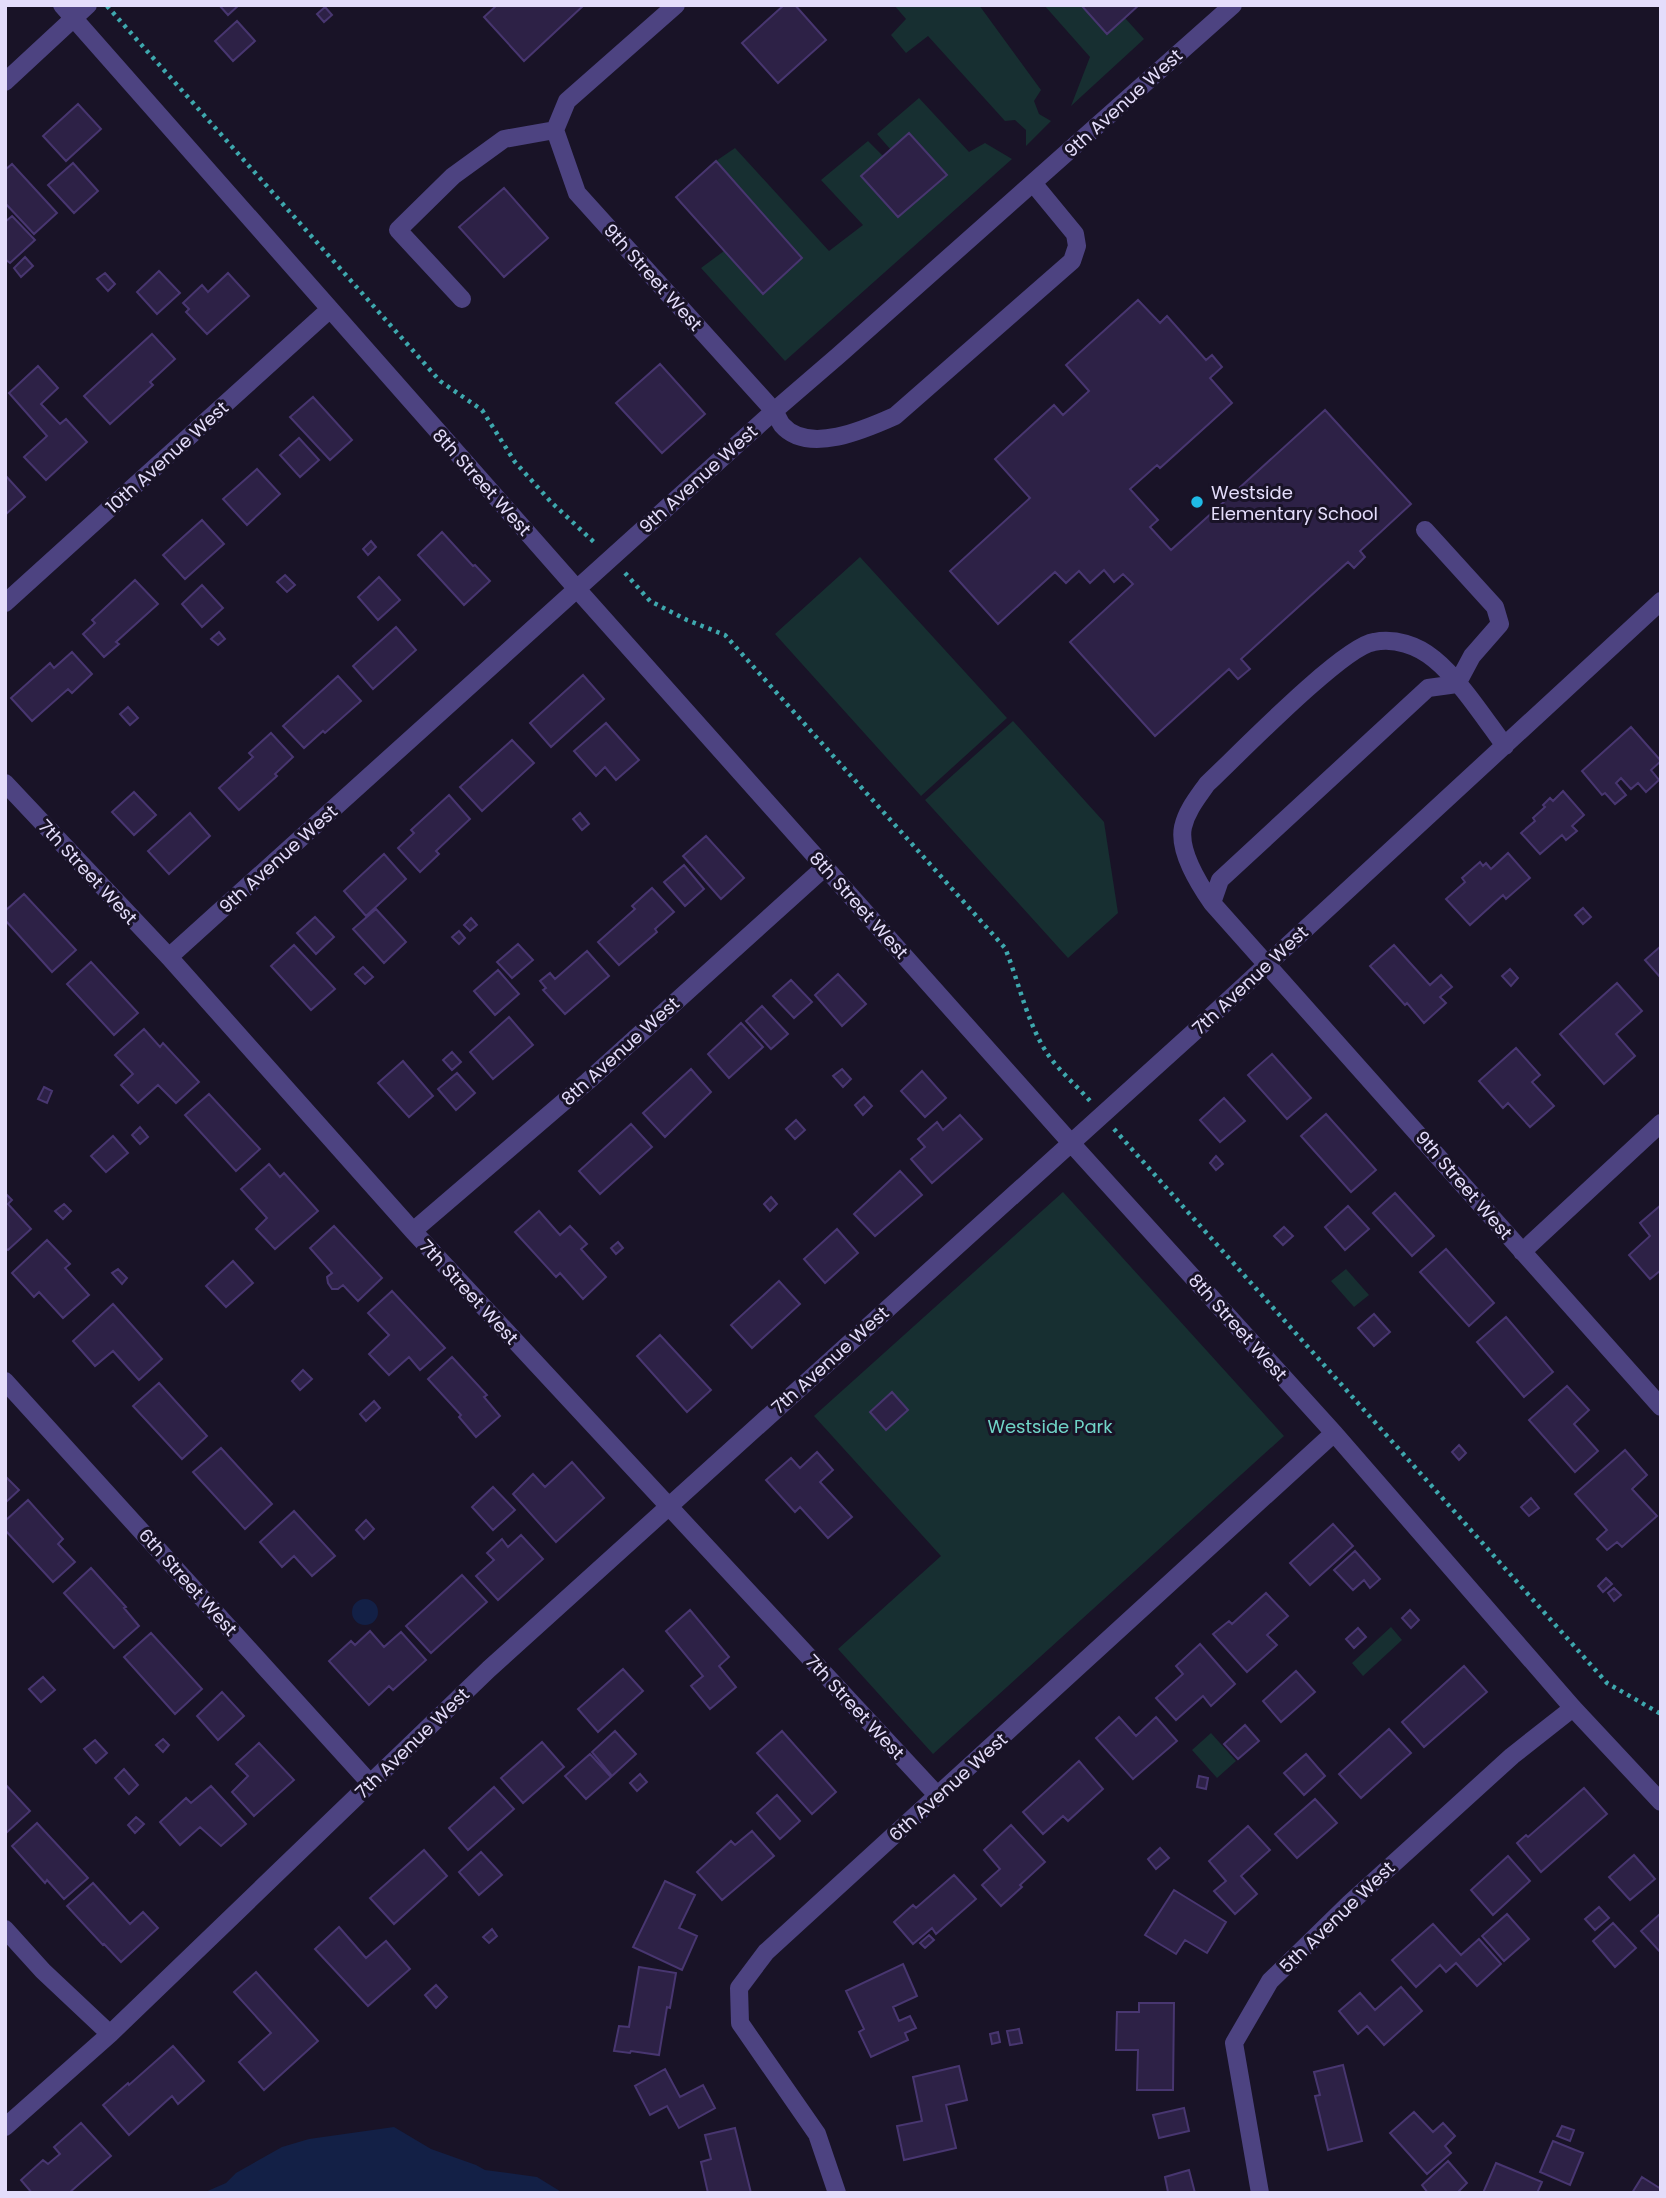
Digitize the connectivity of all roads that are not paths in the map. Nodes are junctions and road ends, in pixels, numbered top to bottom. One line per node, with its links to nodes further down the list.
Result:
1 (88, 5): 4 (street)
2 (676, 5): 6 (street)
3 (1233, 5): 7 (street, 9th Avenue West)
4 (68, 12): 5 (street); 9 (street, 8th Street West)
5 (5, 82)
6 (555, 130): 8 (street); 10 (street, 9th Street West)
7 (1034, 183): 10 (street, 9th Avenue West); 10 (street, 9th Street West)
8 (462, 299)
9 (329, 310): 12 (street, 8th Street West); 14 (street, 10th Avenue West)
10 (774, 411): 12 (street, 9th Avenue West)
11 (1425, 530): 15 (street)
12 (577, 589): 18 (street, 8th Street West); 20 (street, 9th Avenue West)
13 (1661, 601): 16 (street, 7th Avenue West)
14 (5, 603)
15 (1457, 684): 16 (street, 9th Street West); 19 (street); 19 (street, 9th Street West)
16 (1505, 746): 21 (street, 7th Avenue West)
17 (5, 783): 20 (street, 7th Street West)
18 (825, 867): 23 (street, 8th Street West); 24 (street, 8th Avenue West)
19 (1212, 903): 21 (street, 9th Street West)
20 (169, 957): 24 (street, 7th Street West)
21 (1266, 965): 23 (street, 7th Avenue West); 25 (street, 9th Street West)
22 (1661, 1122): 25 (street)
23 (1071, 1143): 28 (street, 8th Street West); 29 (street, 7th Avenue West)
24 (413, 1231): 29 (street, 7th Street West)
25 (1522, 1252): 27 (street, 9th Street West)
26 (5, 1381): 31 (street, 6th Street West)
27 (1661, 1407)
28 (1334, 1433): 30 (street, 8th Street West); 32 (street, 6th Avenue West)
29 (668, 1506): 31 (street, 7th Avenue West); 32 (street, 7th Street West)
30 (1573, 1708): 33 (street, 8th Street West); 38 (street, 5th Avenue West)
31 (370, 1783): 35 (street, 7th Avenue West)
32 (937, 1796): 37 (street, 6th Avenue West)
33 (1661, 1802)
34 (5, 1929): 35 (street)
35 (110, 2034): 36 (street, 7th Avenue West)
36 (5, 2127)
37 (837, 2193)
38 (1260, 2193)

